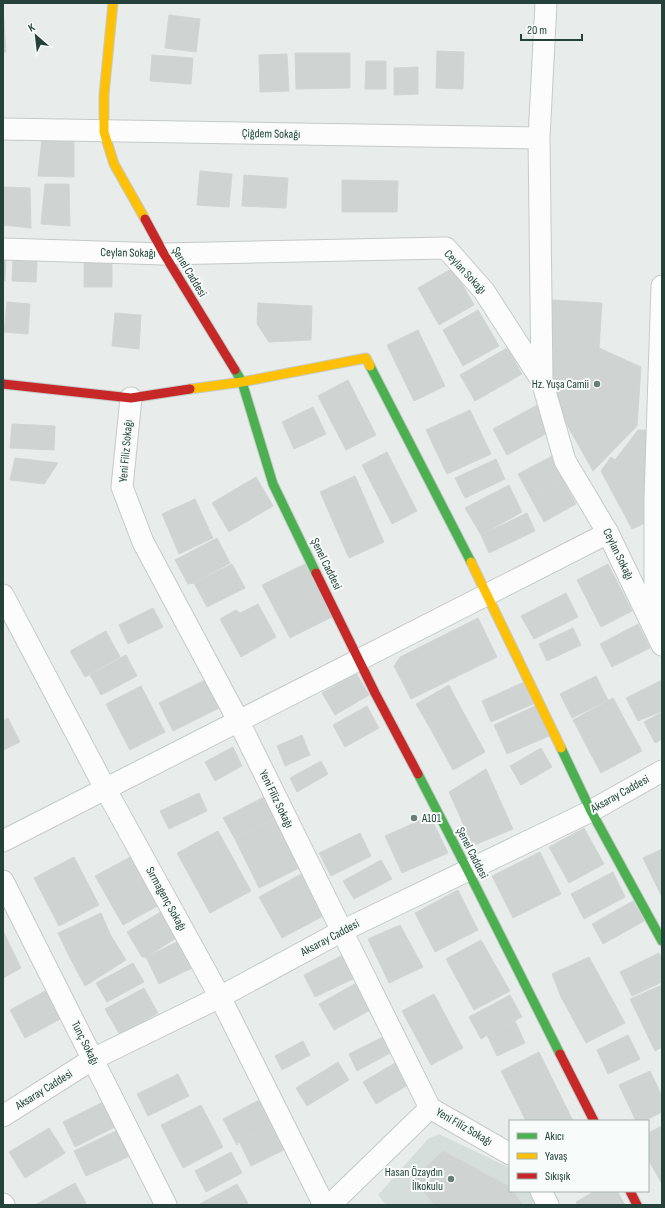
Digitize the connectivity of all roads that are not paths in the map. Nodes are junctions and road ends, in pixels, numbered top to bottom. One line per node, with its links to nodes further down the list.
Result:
1 (113, 3): 4 (street, Şenel Caddesi)
2 (546, 3): 5 (street)
3 (3, 129): 4 (street, Çiğdem Sokağı)
4 (104, 132): 5 (street, Çiğdem Sokağı); 7 (street, Şenel Caddesi)
5 (539, 138): 9 (street)
6 (3, 249): 7 (street, Ceylan Sokağı)
7 (164, 254): 9 (street, Ceylan Sokağı); 10 (street, Şenel Caddesi)
8 (662, 286): 16 (street)
9 (542, 381): 13 (street, Ceylan Sokağı)
10 (242, 382): 12 (street); 15 (street); 17 (street, Şenel Caddesi)
11 (3, 384): 12 (street)
12 (131, 398): 18 (street, Yeni Filiz Sokağı)
13 (608, 533): 15 (street); 16 (street, Ceylan Sokağı)
14 (3, 595): 20 (street, Sırmagenç Sokağı)
15 (488, 595): 17 (street); 21 (street)
16 (660, 635)
17 (359, 659): 18 (street); 23 (street, Şenel Caddesi)
18 (238, 720): 20 (street); 25 (street, Yeni Filiz Sokağı)
19 (662, 771): 21 (street, Aksaray Caddesi)
20 (106, 788): 22 (street); 27 (street, Sırmagenç Sokağı)
21 (591, 810): 23 (street, Aksaray Caddesi); 26 (street)
22 (3, 841)
23 (468, 870): 25 (street, Aksaray Caddesi); 31 (street, Şenel Caddesi)
24 (3, 881): 28 (street, Tunç Sokağı)
25 (342, 931): 27 (street, Aksaray Caddesi); 29 (street, Yeni Filiz Sokağı)
26 (662, 941)
27 (220, 997): 28 (street, Aksaray Caddesi); 36 (street, Sırmagenç Sokağı)
28 (93, 1059): 30 (street, Aksaray Caddesi); 35 (street, Tunç Sokağı)
29 (430, 1108): 32 (street, Yeni Filiz Sokağı); 37 (street)
30 (3, 1116)
31 (593, 1120)
32 (509, 1153)
33 (542, 1192): 38 (street)
34 (630, 1192): 39 (street)
35 (166, 1205)
36 (324, 1205)
37 (330, 1205)
38 (548, 1205)
39 (637, 1205)

